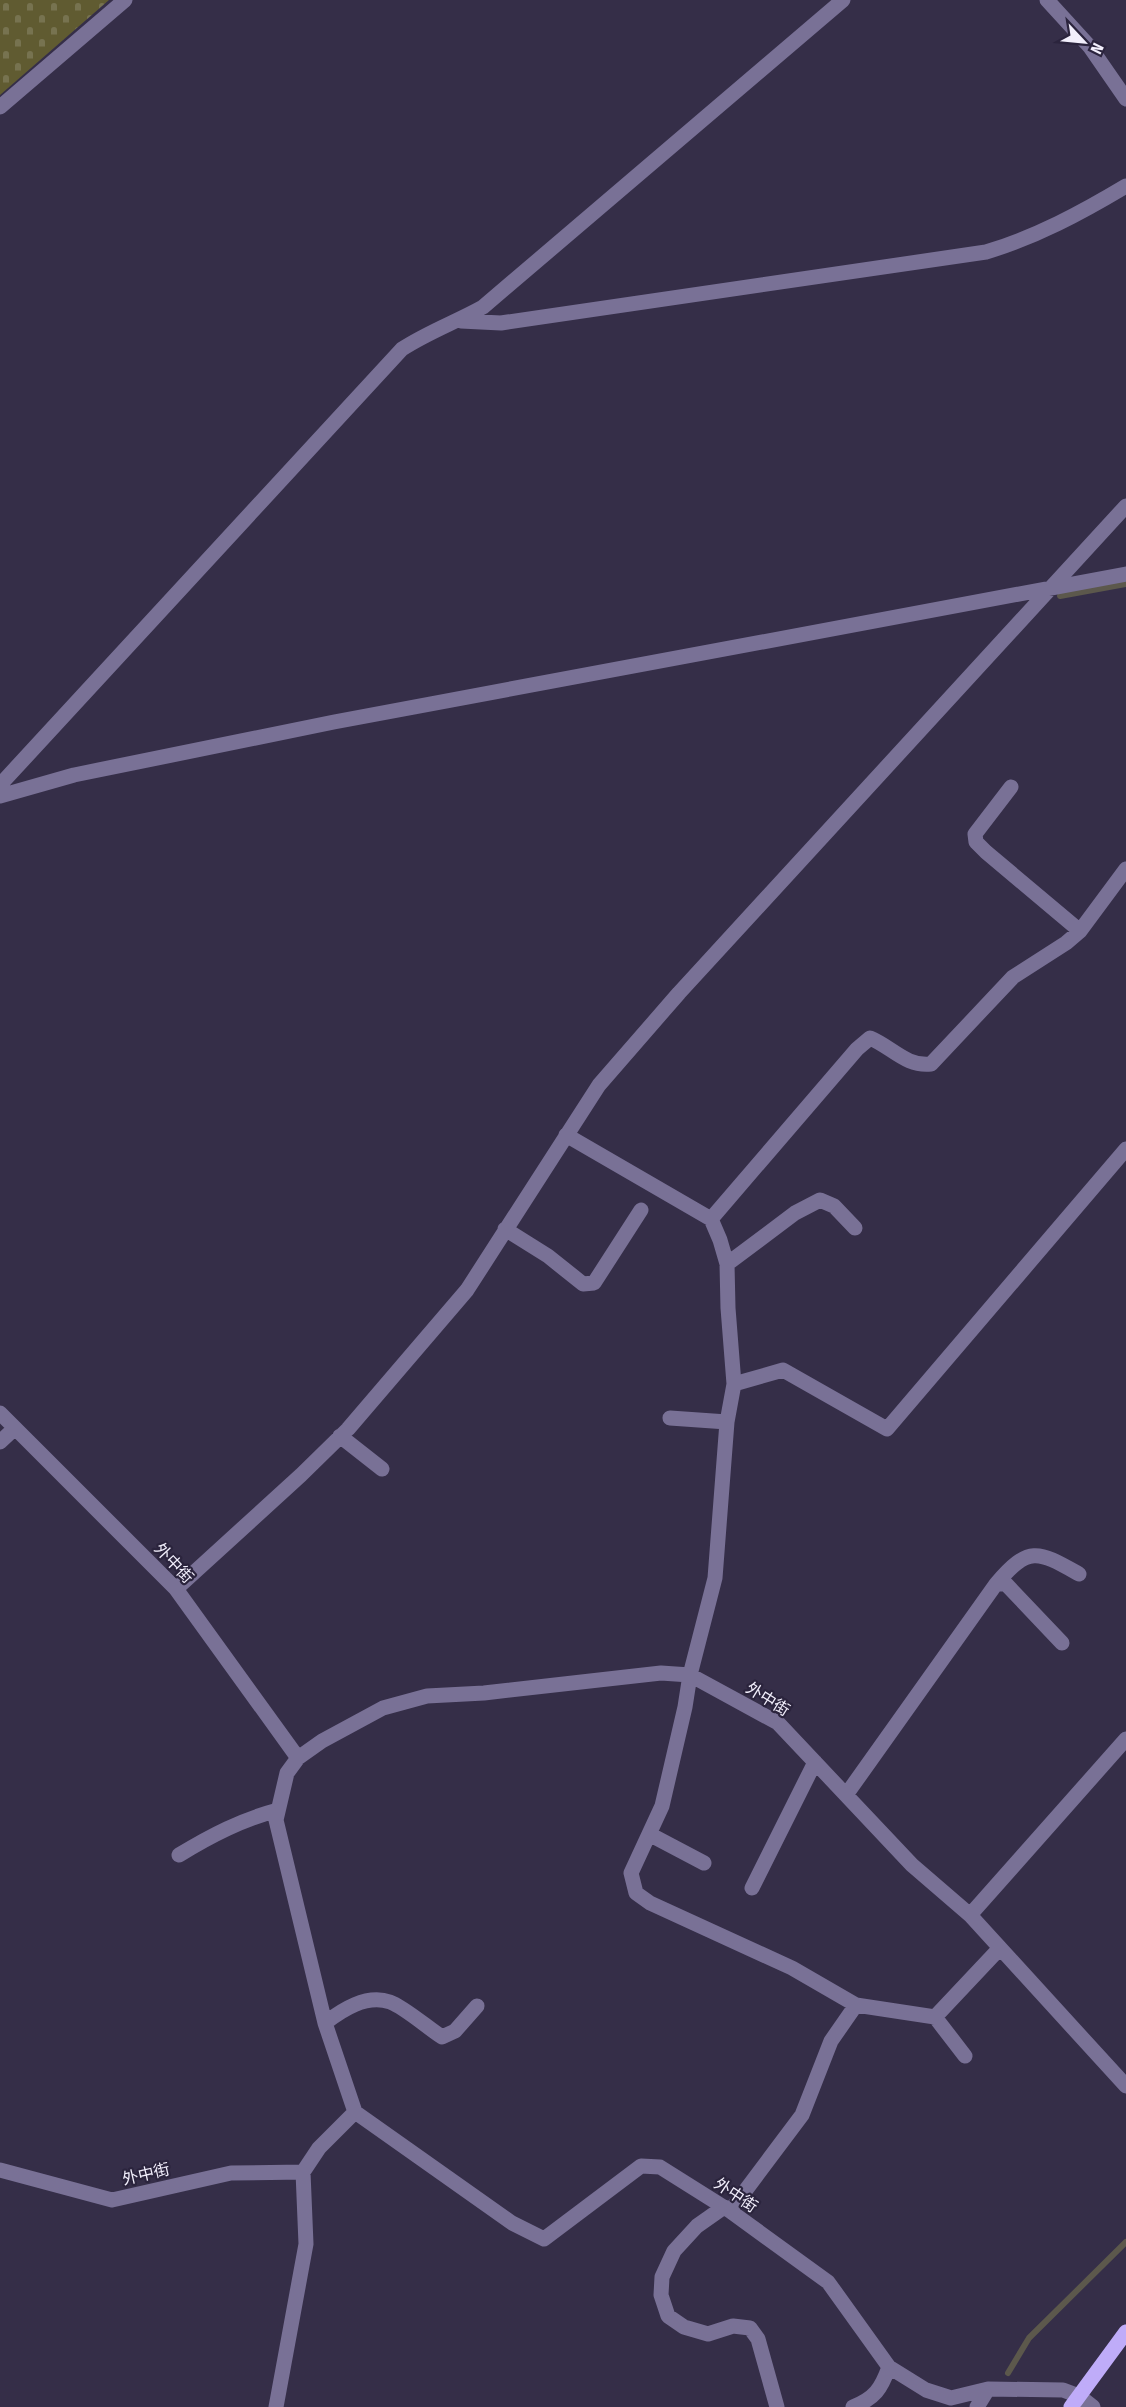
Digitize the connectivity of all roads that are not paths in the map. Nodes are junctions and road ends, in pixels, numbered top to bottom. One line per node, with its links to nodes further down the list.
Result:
1 (125, 0): 5 (street)
2 (843, 0): 7 (street)
3 (1047, 0): 4 (street)
4 (1126, 99)
5 (0, 107)
6 (1126, 186): 7 (street)
7 (458, 321): 11 (street)
8 (1126, 506): 10 (street)
9 (1126, 574): 10 (street)
10 (1047, 590): 13 (street); 16 (street)
11 (0, 785)
12 (1011, 787): 15 (street)
13 (0, 796)
14 (1126, 869): 15 (street)
15 (1080, 931): 19 (street)
16 (566, 1135): 19 (street); 20 (street)
17 (1126, 1149): 23 (street)
18 (641, 1210): 20 (street)
19 (711, 1220): 22 (street)
20 (505, 1228): 28 (street)
21 (855, 1228): 22 (street)
22 (727, 1264): 23 (street)
23 (734, 1384): 26 (street)
24 (0, 1413): 27 (street, 外中街)
25 (670, 1418): 26 (street)
26 (727, 1422): 35 (street)
27 (15, 1428): 29 (street); 33 (street, 外中街)
28 (340, 1436): 30 (street); 33 (street)
29 (0, 1442)
30 (382, 1470)
31 (1079, 1574): 32 (street)
32 (996, 1584): 34 (street); 39 (street)
33 (176, 1589): 37 (street, 外中街)
34 (1062, 1643)
35 (690, 1675): 37 (street, 外中街); 38 (street, 外中街); 41 (street)
36 (1126, 1739): 45 (street)
37 (298, 1758): 40 (street, 外中街)
38 (815, 1762): 39 (street, 外中街); 44 (street)
39 (846, 1795): 45 (street, 外中街)
40 (278, 1810): 42 (street); 50 (street, 外中街)
41 (649, 1834): 43 (street); 48 (street)
42 (179, 1855)
43 (704, 1863)
44 (753, 1888)
45 (970, 1915): 46 (street, 外中街)
46 (1000, 1948): 49 (street); 52 (street, 外中街)
47 (477, 2006): 50 (street)
48 (856, 2006): 49 (street); 56 (street)
49 (935, 2017): 51 (street)
50 (325, 2023): 53 (street, 外中街)
51 (965, 2056)
52 (1126, 2086)
53 (355, 2112): 55 (street); 56 (street, 外中街)
54 (0, 2170): 55 (street, 外中街)
55 (303, 2172): 61 (street)
56 (727, 2209): 58 (street, 外中街); 62 (street)
57 (1126, 2332): 60 (main road)
58 (889, 2367): 59 (street, 外中街); 63 (street)
59 (988, 2389): 60 (street, 外中街); 64 (street)
60 (1075, 2402): 65 (street, 外中街)
61 (276, 2407)
62 (777, 2407)
63 (853, 2407)
64 (977, 2407)
65 (1093, 2407)

